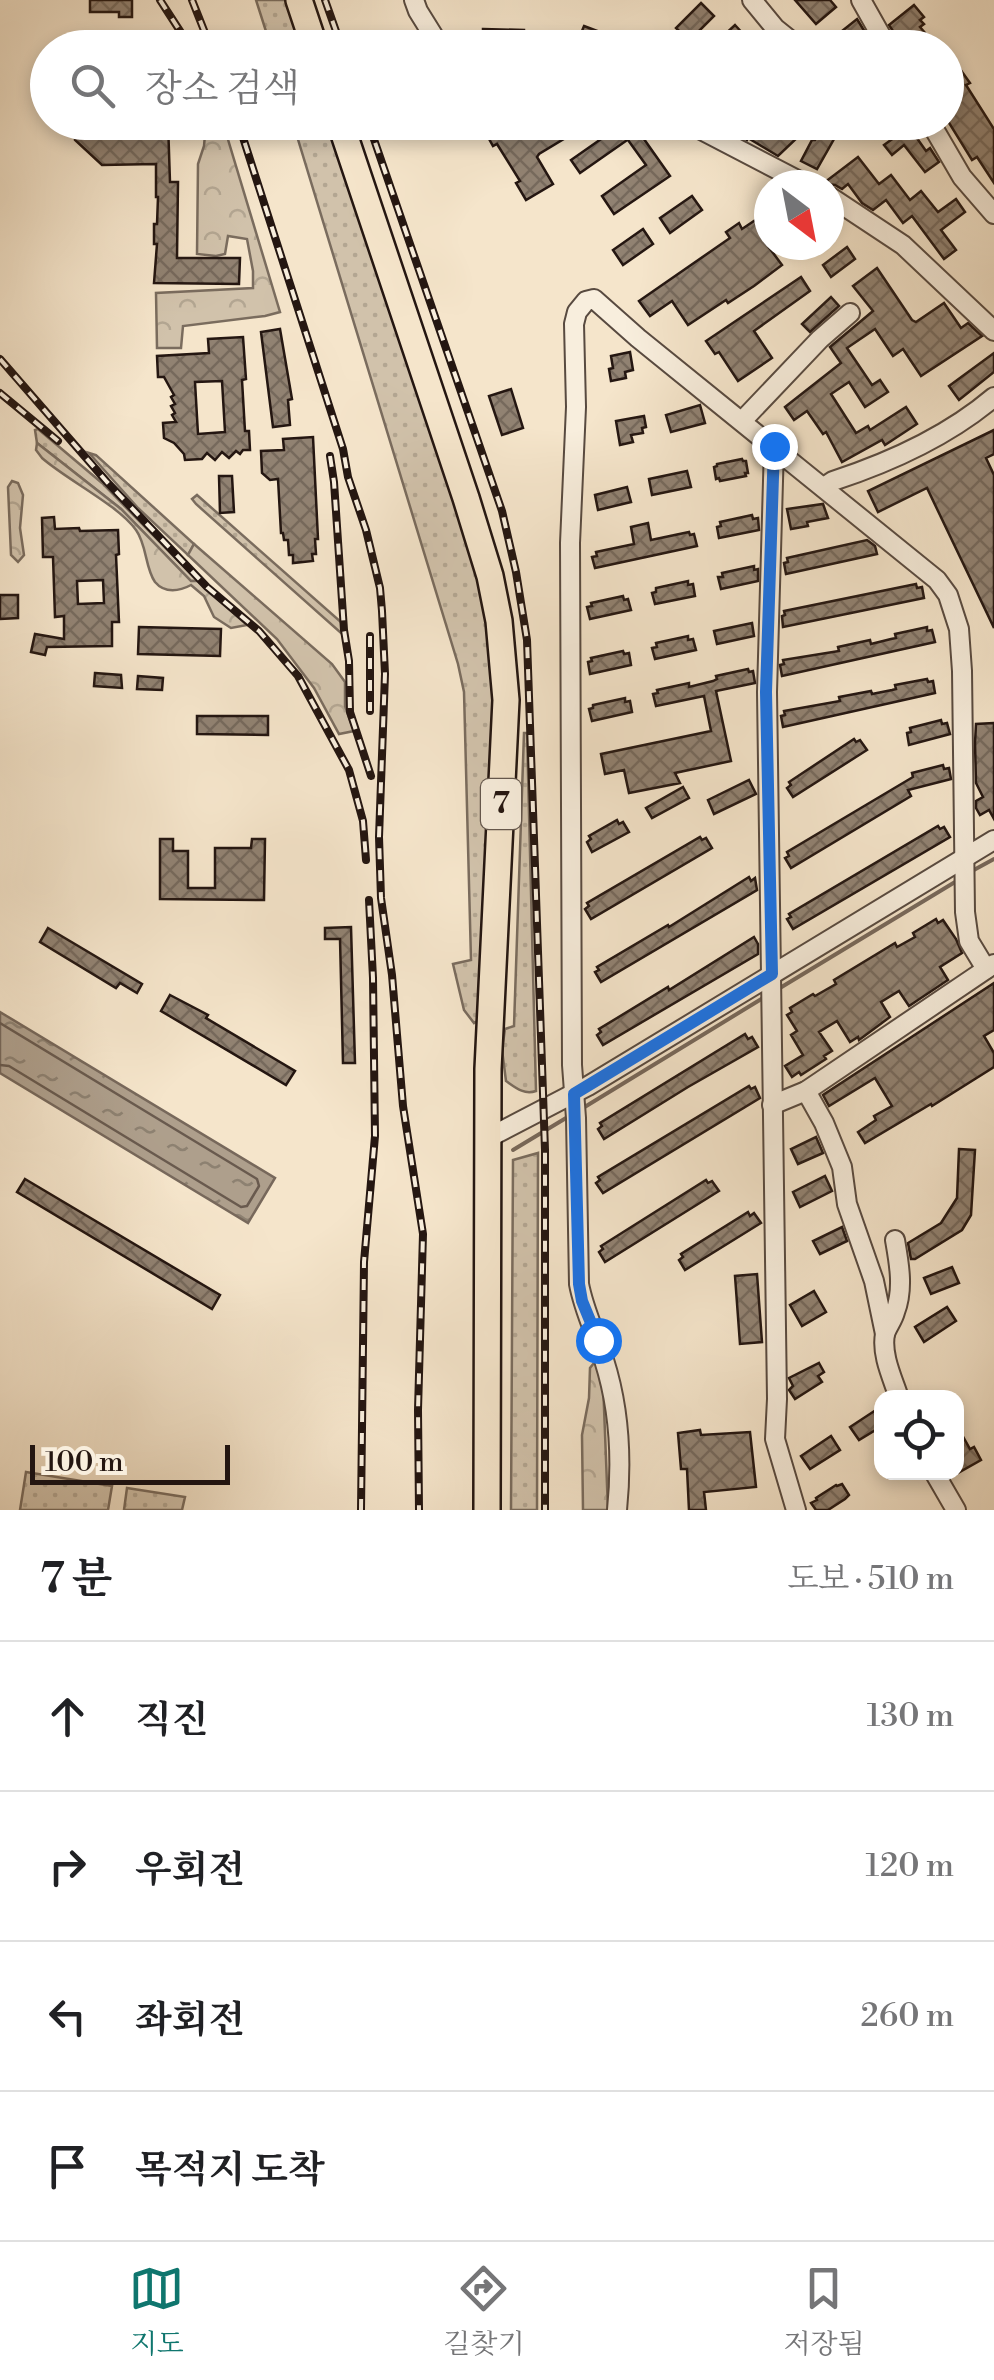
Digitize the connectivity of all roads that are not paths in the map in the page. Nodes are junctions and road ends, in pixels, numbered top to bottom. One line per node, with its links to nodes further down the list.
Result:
1 (299, 0): 5 (highway)
2 (414, 0): 6 (street)
3 (752, 0): 7 (street)
4 (861, 0): 8 (street)
5 (309, 30)
6 (430, 30)
7 (778, 30)
8 (878, 30)
9 (346, 140): 28 (highway, 7)
10 (721, 140): 12 (street)
11 (940, 140): 14 (street)
12 (778, 170)
13 (844, 206): 16 (street)
14 (994, 214)
15 (850, 313): 18 (street)
16 (994, 331)
17 (994, 398): 20 (street)
18 (742, 422): 19 (street); 27 (street)
19 (774, 446): 20 (street); 24 (street)
20 (824, 487): 22 (street)
21 (994, 840): 22 (street)
22 (964, 871): 23 (street); 24 (street)
23 (990, 966): 25 (street)
24 (772, 988): 26 (street); 27 (street)
25 (806, 1091): 26 (street); 30 (street)
26 (772, 1104): 35 (street)
27 (575, 1106): 28 (street); 34 (street)
28 (488, 1138): 33 (highway, 7)
29 (894, 1240): 30 (street)
30 (885, 1334): 31 (street)
31 (897, 1390)
32 (939, 1480): 36 (street)
33 (487, 1510)
34 (616, 1510)
35 (796, 1510)
36 (956, 1510)

